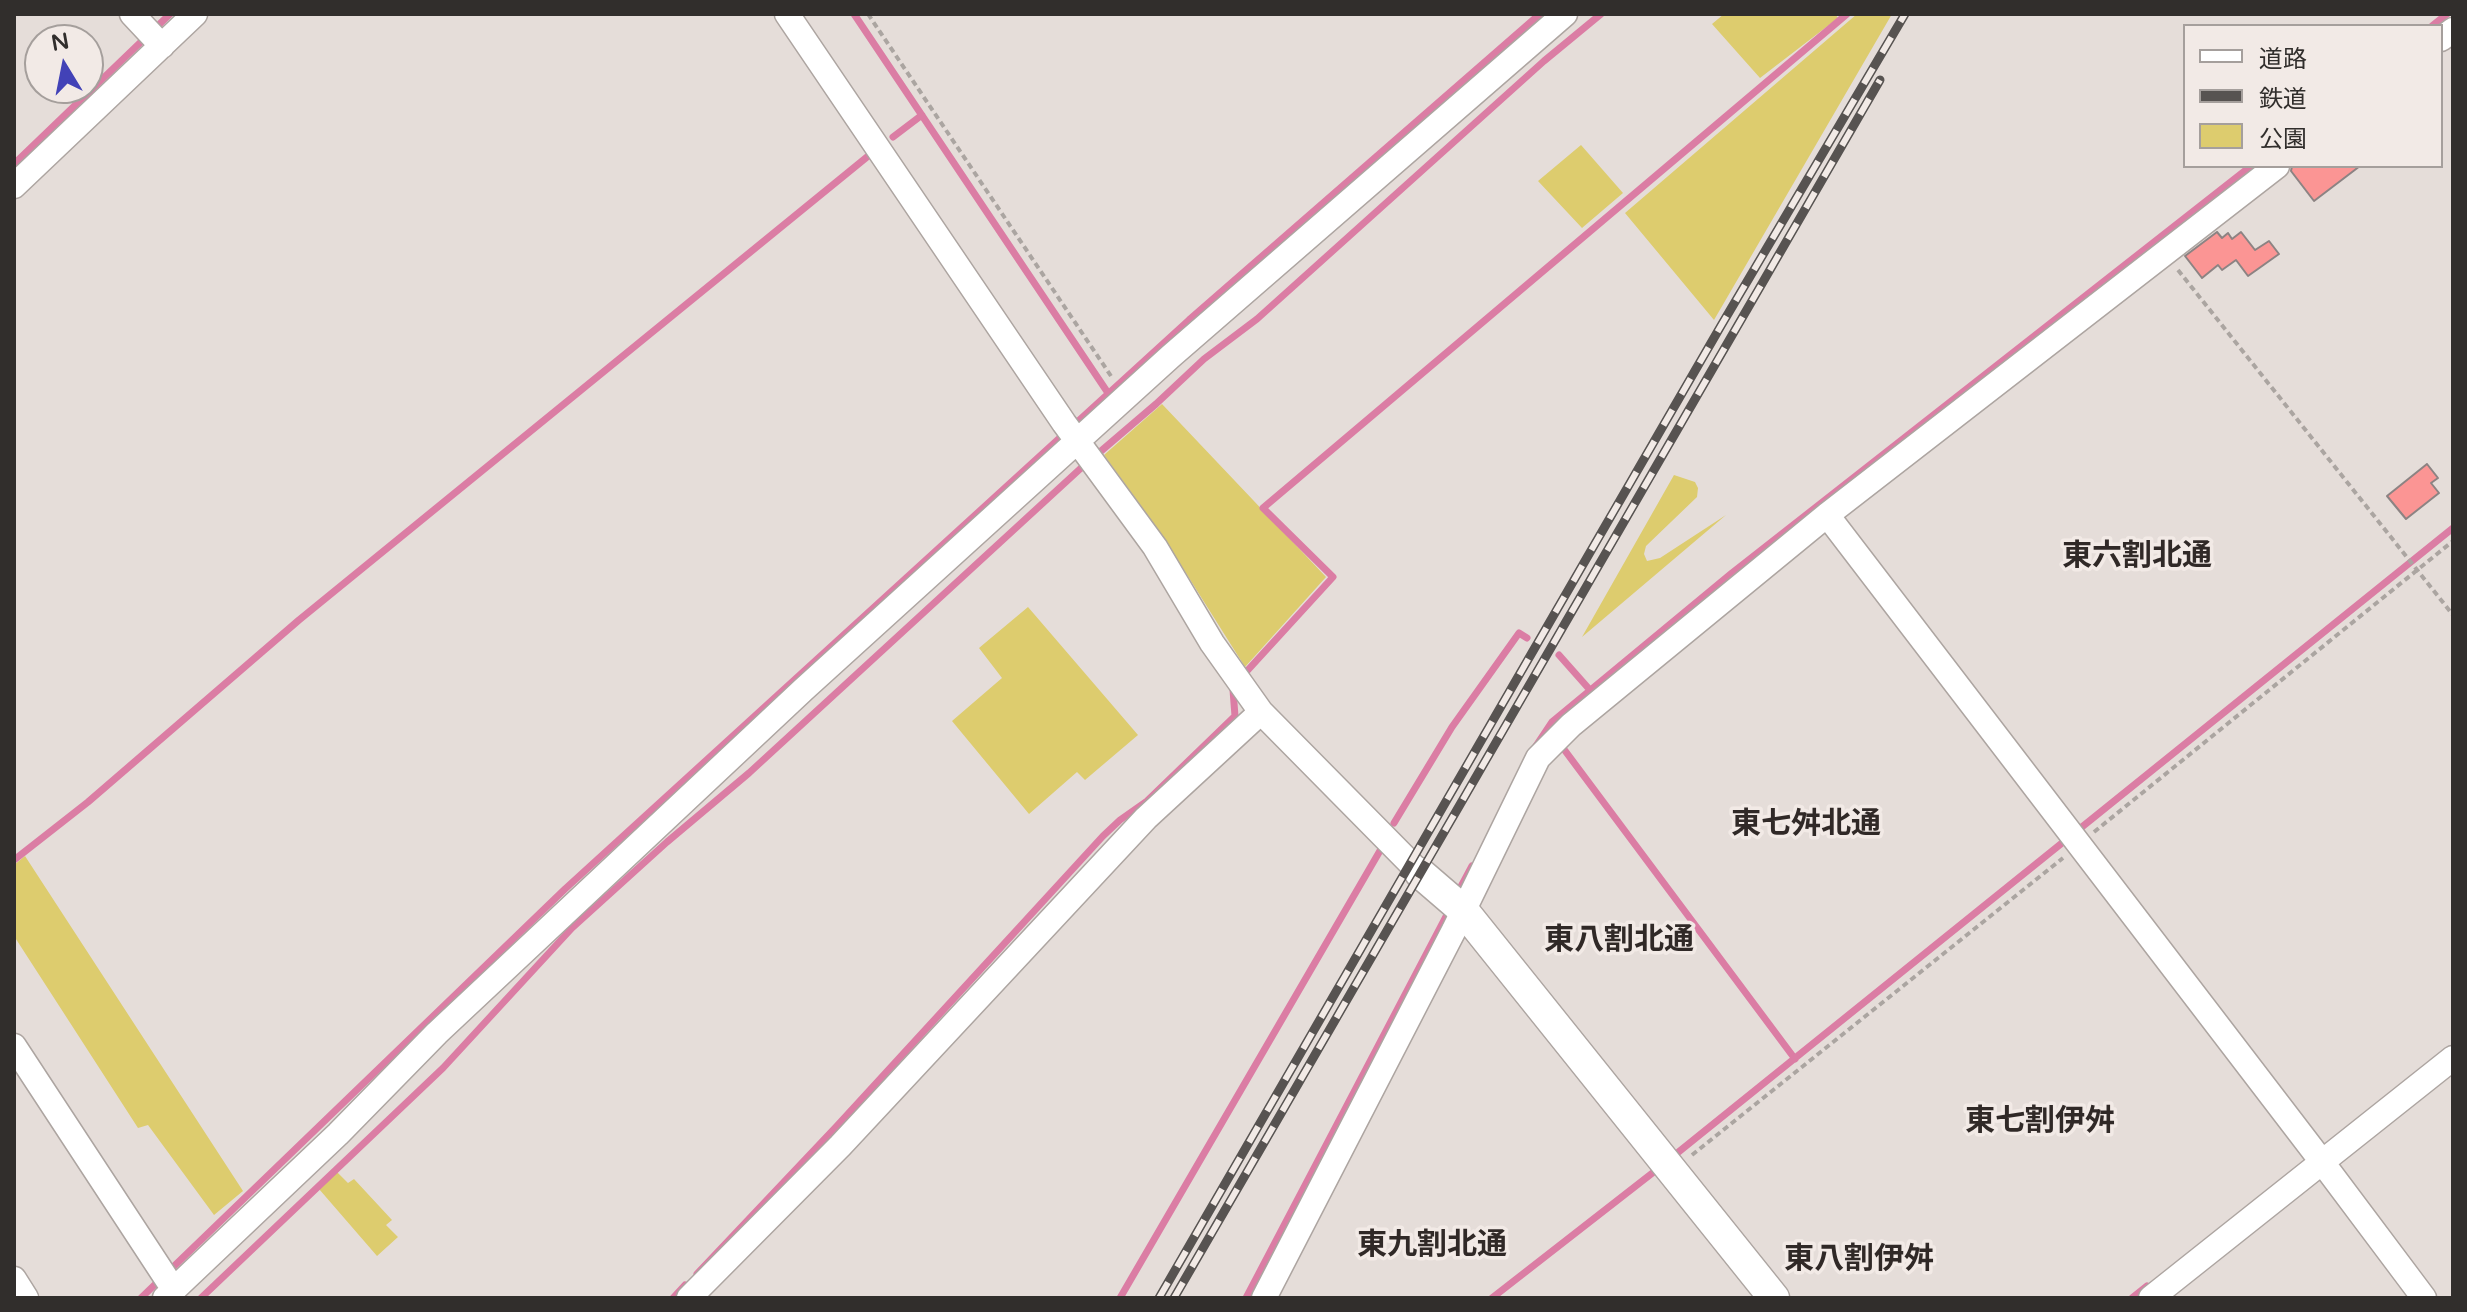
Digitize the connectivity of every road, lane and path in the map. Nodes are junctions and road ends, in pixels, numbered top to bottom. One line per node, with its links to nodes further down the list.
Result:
1 (195, 14): 5 (street)
2 (787, 14): 10 (street)
3 (1565, 14): 10 (street)
4 (872, 15): 9 (path)
5 (148, 32): 7 (street)
6 (2274, 168): 8 (street)
7 (14, 186)
8 (2165, 253): 11 (street); 13 (path)
9 (1110, 375)
10 (1080, 442): 15 (street); 24 (street)
11 (1827, 515): 16 (street); 18 (street)
12 (2453, 541): 13 (path)
13 (2417, 570): 14 (path); 16 (path)
14 (2453, 615)
15 (1261, 712): 17 (street); 26 (street)
16 (2074, 839): 21 (street); 22 (path)
17 (1415, 869): 18 (street)
18 (1456, 904): 22 (street); 27 (street)
19 (14, 1046): 24 (street)
20 (2453, 1058): 21 (street)
21 (2318, 1156): 29 (street); 30 (street)
22 (1673, 1170): 28 (street)
23 (14, 1279): 25 (street)
24 (166, 1285)
25 (26, 1298)
26 (689, 1298)
27 (1264, 1298)
28 (1774, 1298)
29 (2151, 1298)
30 (2424, 1298)

